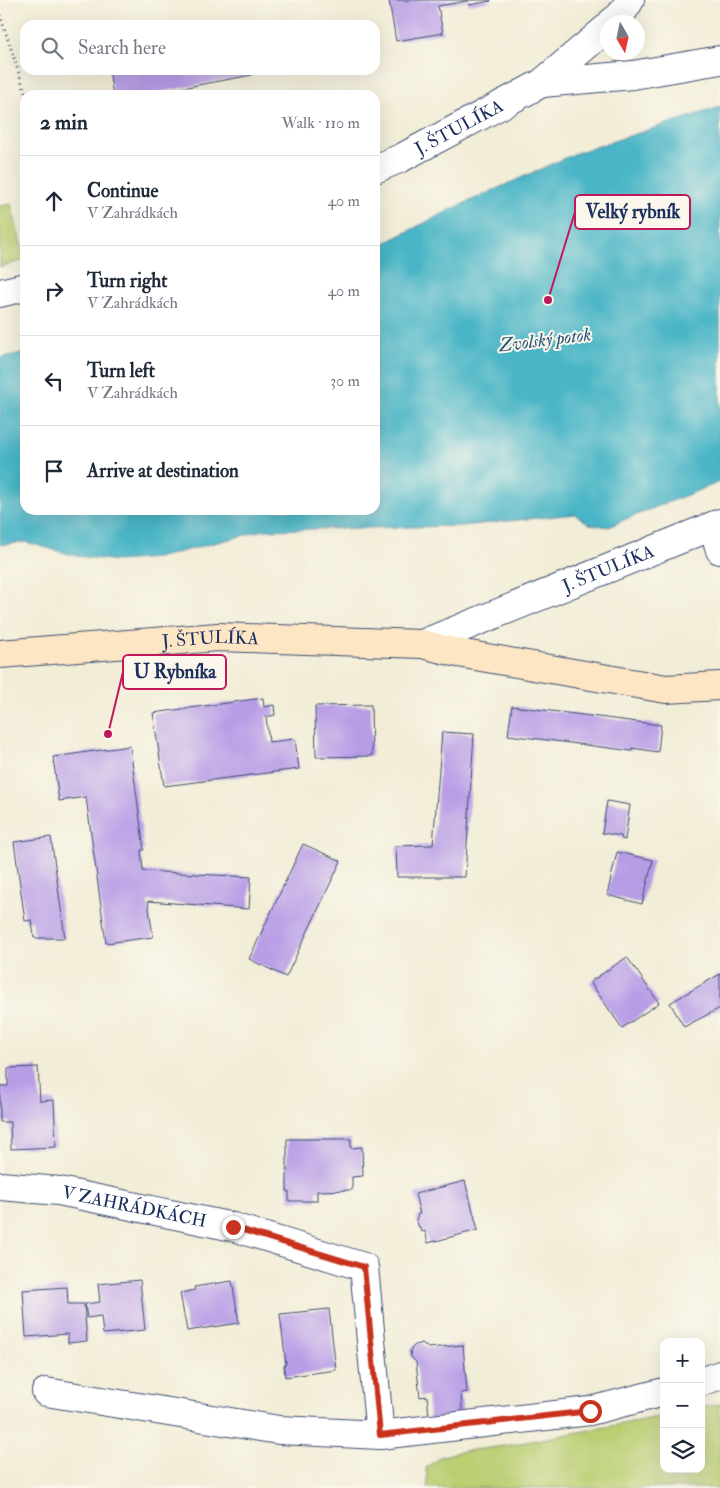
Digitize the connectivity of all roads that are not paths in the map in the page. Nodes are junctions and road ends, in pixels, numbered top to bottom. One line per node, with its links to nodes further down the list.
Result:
1 (630, 0): 2 (street)
2 (621, 15)
3 (600, 34): 5 (street, J. ŠTULÍKA)
4 (720, 60): 5 (street, J. ŠTULÍKA)
5 (542, 84): 6 (street, J. ŠTULÍKA)
6 (380, 167)
7 (20, 288): 8 (street)
8 (0, 293)
9 (718, 533): 10 (street, J. ŠTULÍKA)
10 (422, 644): 11 (street, J. ŠTULÍKA); 12 (street, J. ŠTULÍKA)
11 (0, 654)
12 (720, 686)
13 (0, 1186): 18 (street, V ZAHRÁDKÁCH)
14 (720, 1375): 15 (street)
15 (705, 1381)
16 (46, 1392): 18 (street)
17 (660, 1393): 18 (street)
18 (380, 1435)

